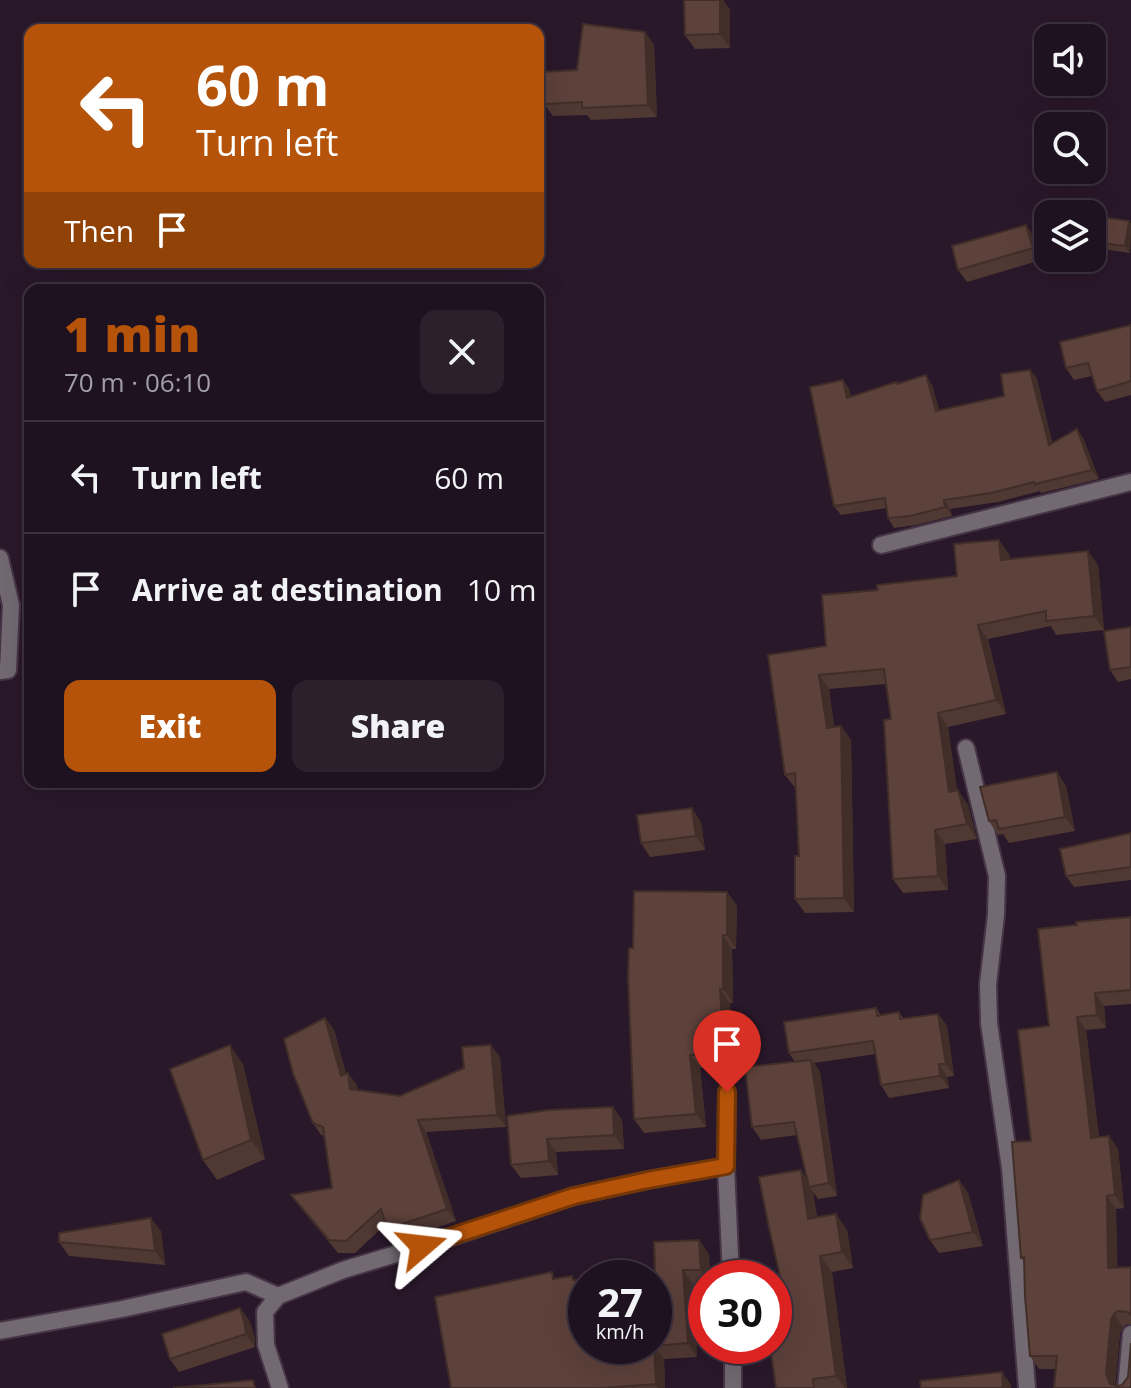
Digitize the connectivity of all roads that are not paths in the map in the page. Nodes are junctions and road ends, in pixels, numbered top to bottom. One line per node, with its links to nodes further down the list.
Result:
1 (1131, 482): 2 (street)
2 (881, 545)
3 (0, 558): 4 (street)
4 (0, 671)
5 (966, 748): 15 (street)
6 (727, 1092): 7 (street)
7 (726, 1166): 8 (street); 9 (street)
8 (730, 1260)
9 (278, 1296): 10 (street); 13 (street)
10 (0, 1331)
11 (1131, 1334): 16 (street)
12 (733, 1364): 14 (street)
13 (280, 1388)
14 (733, 1388)
15 (1027, 1388)
16 (1126, 1388)

